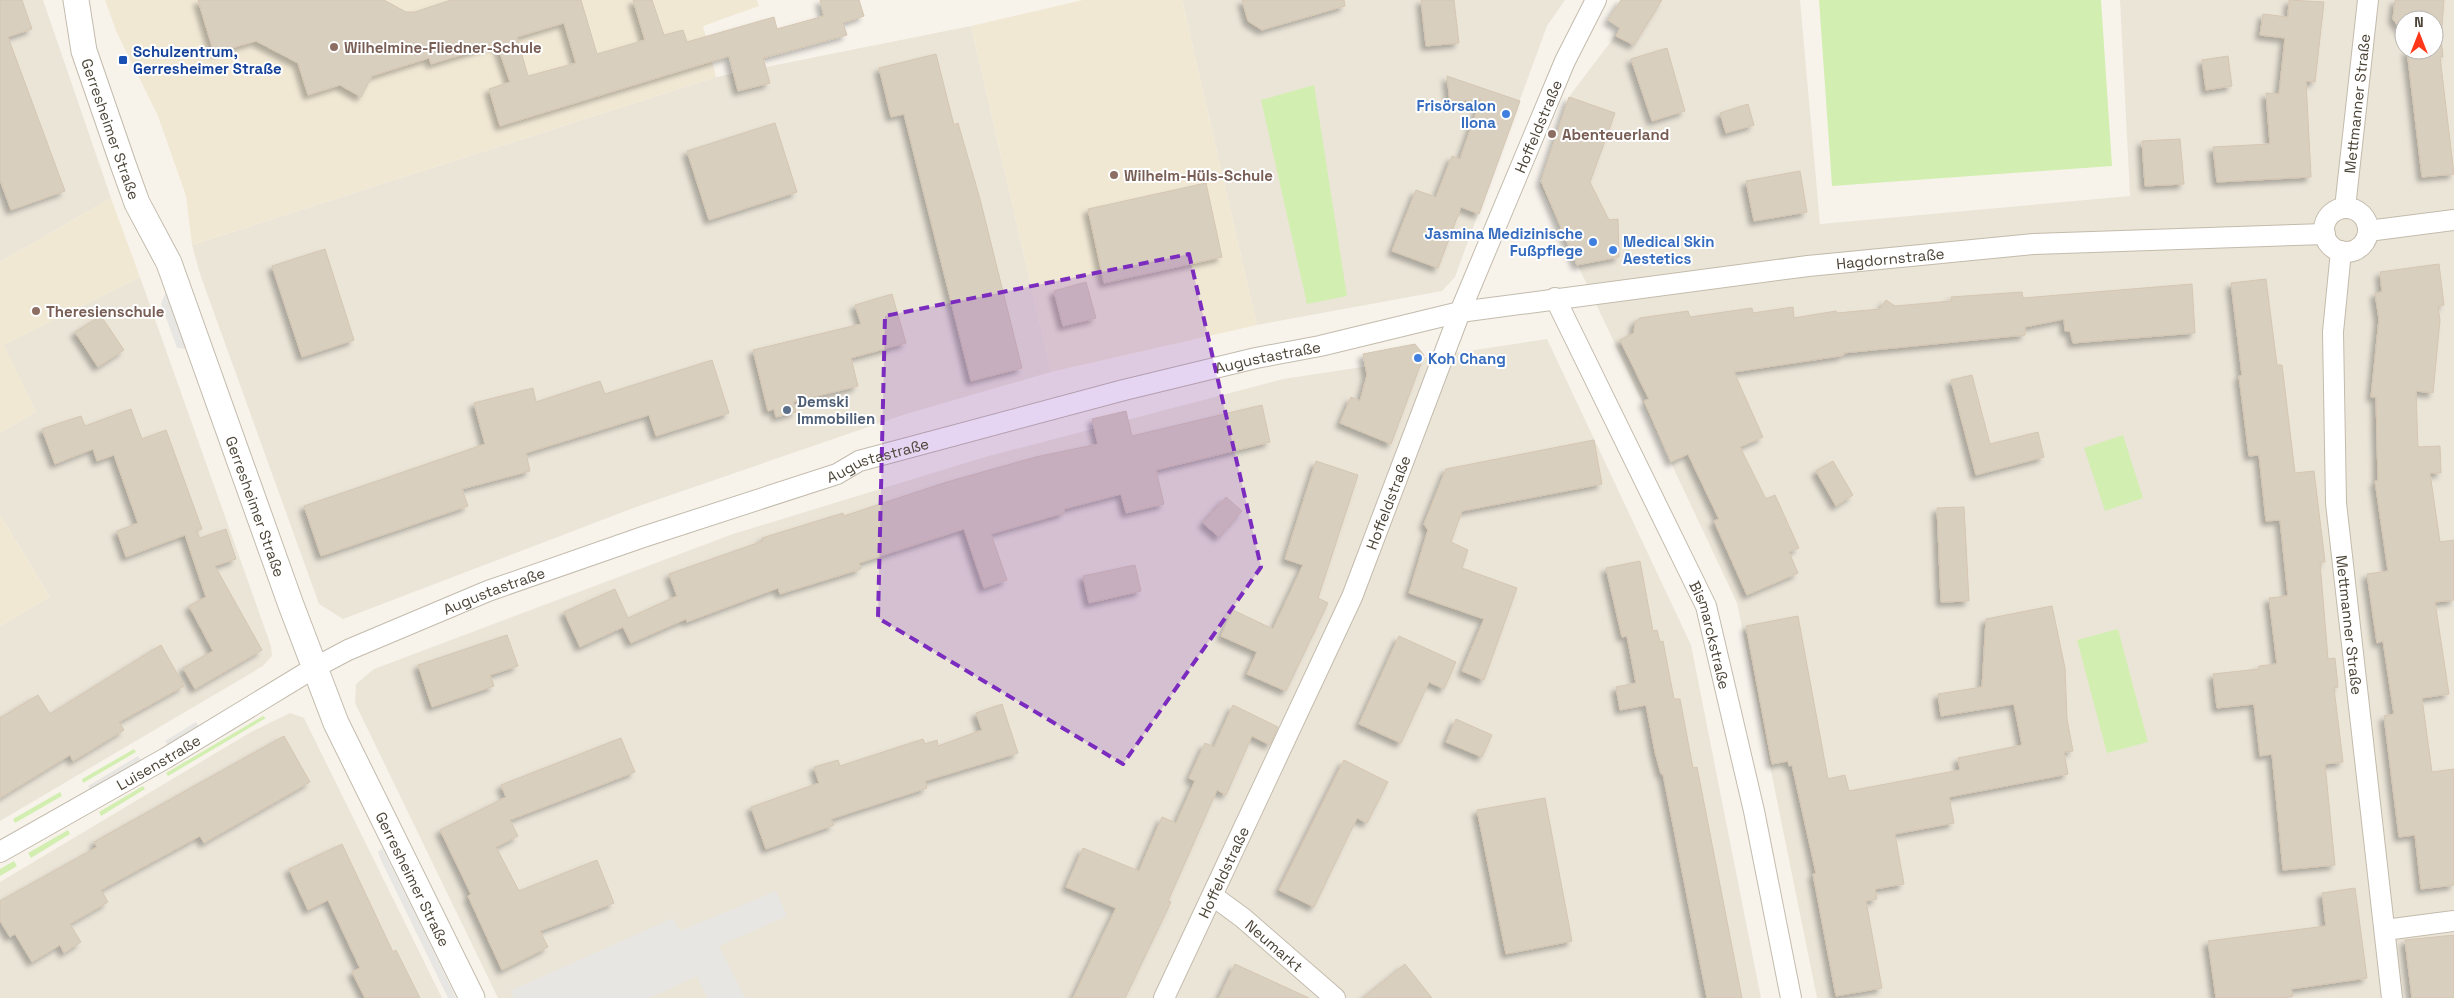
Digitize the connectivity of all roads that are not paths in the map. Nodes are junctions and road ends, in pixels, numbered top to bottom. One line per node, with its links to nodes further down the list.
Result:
1 (76, 0): 11 (street, Gerresheimer Straße)
2 (1596, 0): 10 (street, Hoffeldstraße)
3 (2368, 0): 4 (street, Mettmanner Straße)
4 (2345, 208): 6 (street); 7 (street)
5 (2454, 220): 6 (street)
6 (2368, 231): 8 (street)
7 (2324, 234): 8 (street); 9 (street, Hagdornstraße)
8 (2341, 251): 15 (street, Mettmanner Straße)
9 (1556, 298): 10 (street, Hagdornstraße); 19 (street, Bismarckstraße)
10 (1460, 312): 11 (street, Augustastraße); 13 (street, Hoffeldstraße)
11 (314, 668): 12 (street, Luisenstraße); 16 (street, Gerresheimer Straße)
12 (0, 852)
13 (1212, 896): 17 (street, Hoffeldstraße); 18 (street, Neumarkt)
14 (2454, 921): 15 (street)
15 (2385, 930): 20 (street, Mettmanner Straße)
16 (472, 998)
17 (1164, 998)
18 (1335, 998)
19 (1791, 998)
20 (2392, 998)

